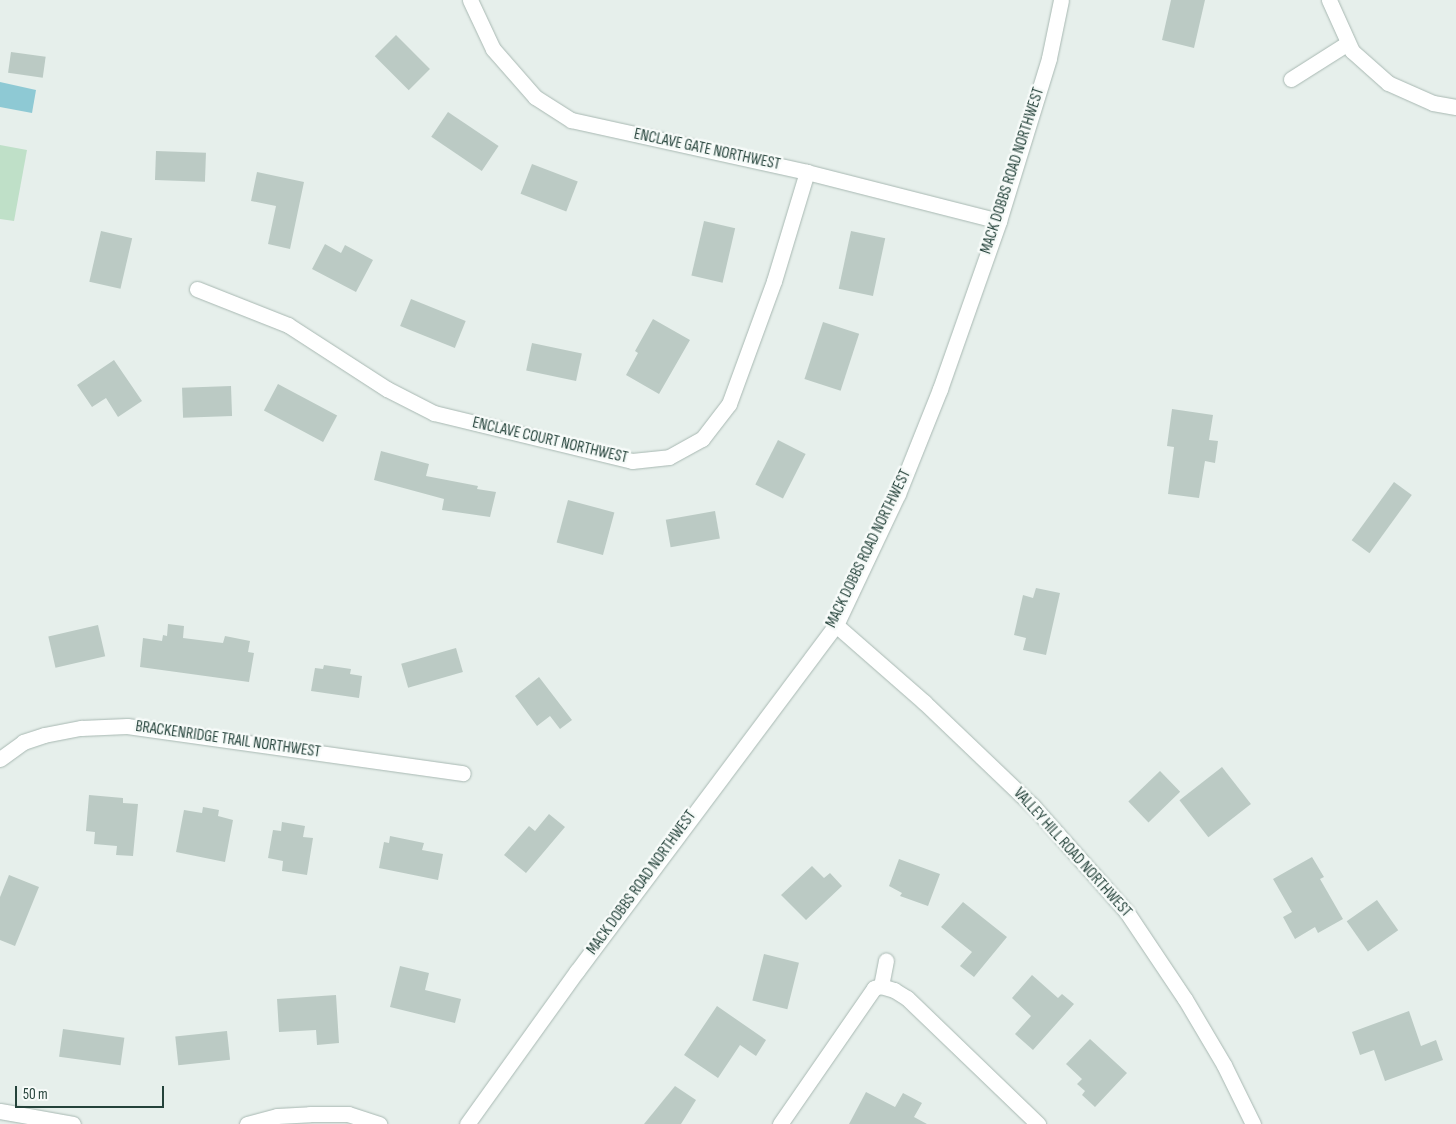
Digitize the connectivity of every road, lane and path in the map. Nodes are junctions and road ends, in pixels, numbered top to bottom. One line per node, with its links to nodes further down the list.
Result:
1 (470, 0): 7 (street, ENCLAVE GATE NORTHWEST)
2 (1062, 0): 8 (street, MACK DOBBS ROAD NORTHWEST)
3 (1329, 0): 4 (street)
4 (1348, 43): 5 (street); 6 (street)
5 (1292, 79)
6 (1456, 107)
7 (807, 172): 8 (street, ENCLAVE GATE NORTHWEST); 9 (street, ENCLAVE COURT NORTHWEST)
8 (999, 221): 10 (street, MACK DOBBS ROAD NORTHWEST)
9 (197, 289)
10 (836, 625): 19 (street, MACK DOBBS ROAD NORTHWEST); 22 (street, VALLEY HILL ROAD NORTHWEST)
11 (0, 759): 12 (street, BRACKENRIDGE TRAIL NORTHWEST)
12 (462, 773)
13 (886, 960): 14 (street)
14 (882, 986): 20 (street); 21 (street)
15 (0, 1111): 16 (street)
16 (73, 1124)
17 (247, 1124): 18 (street)
18 (379, 1124)
19 (467, 1124)
20 (780, 1124)
21 (1038, 1124)
22 (1254, 1124)

